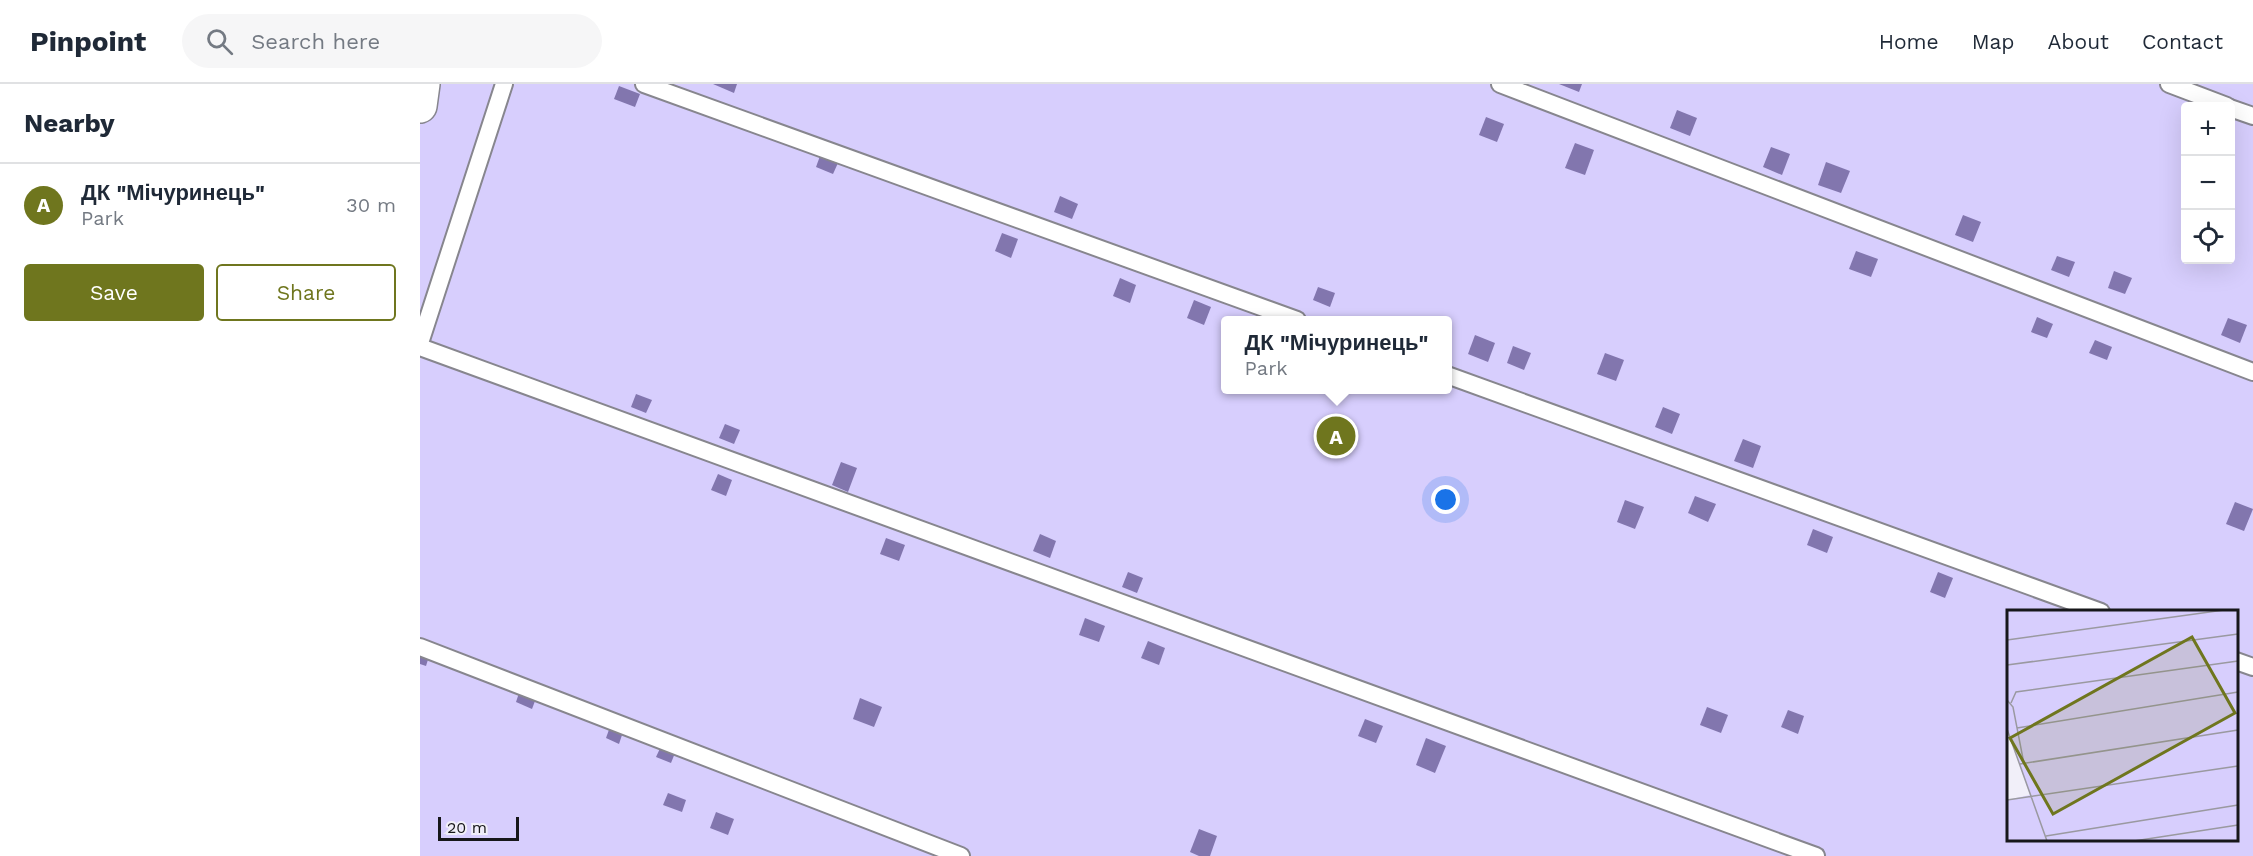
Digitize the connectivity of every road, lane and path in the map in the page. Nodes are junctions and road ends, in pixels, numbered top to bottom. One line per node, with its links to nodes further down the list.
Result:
1 (423, 84): 7 (street)
2 (504, 84): 11 (lane)
3 (644, 84): 10 (lane)
4 (1500, 84): 12 (lane)
5 (2169, 84): 6 (lane)
6 (2216, 102)
7 (420, 105)
8 (2235, 110): 9 (lane)
9 (2253, 117)
10 (1283, 316)
11 (420, 345): 19 (lane)
12 (2253, 372)
13 (1452, 377): 14 (lane)
14 (2095, 610)
15 (420, 647): 18 (lane)
16 (2238, 662): 17 (lane)
17 (2253, 667)
18 (961, 856)
19 (1816, 856)

